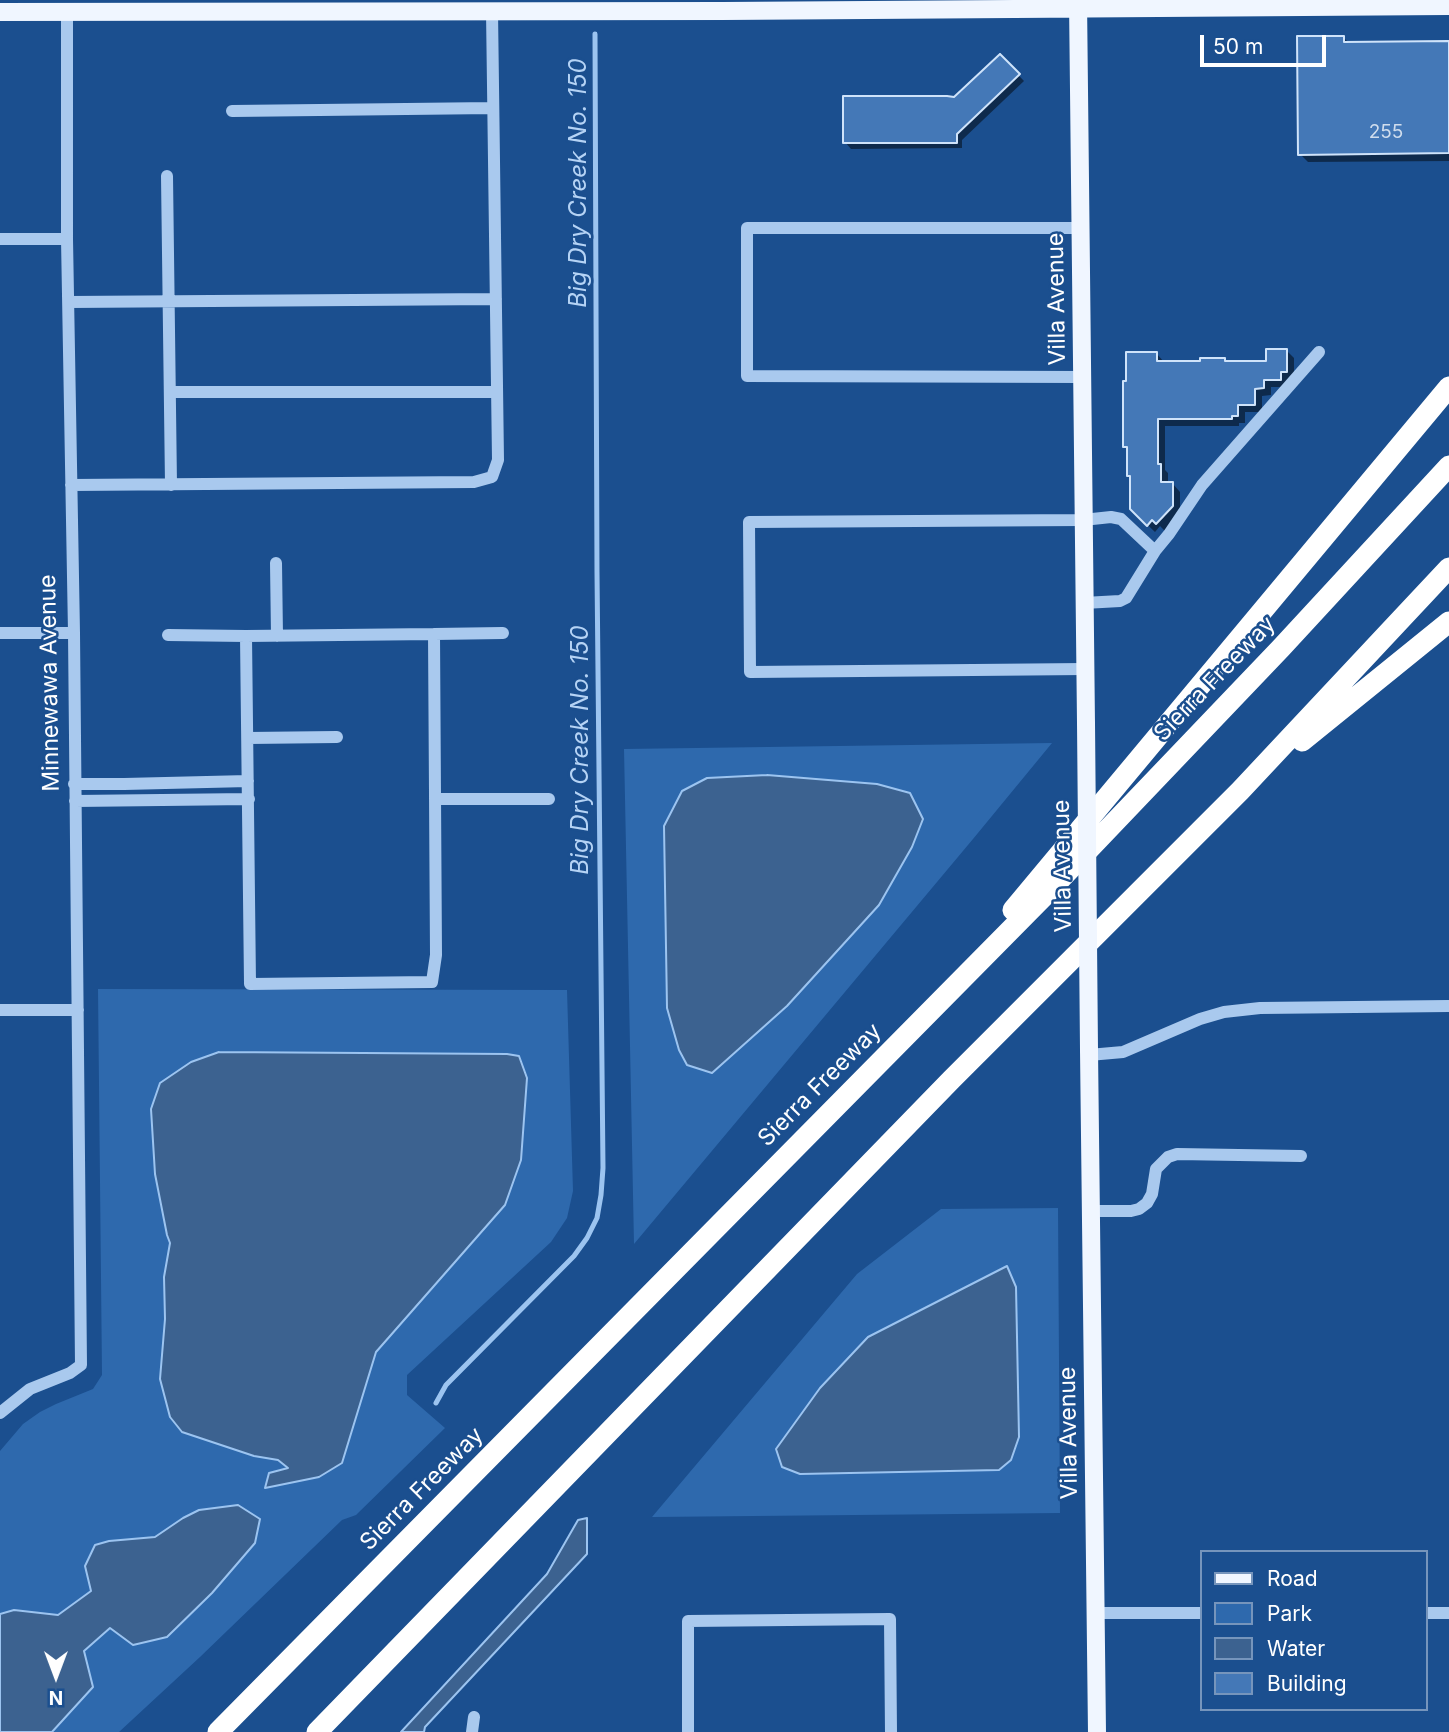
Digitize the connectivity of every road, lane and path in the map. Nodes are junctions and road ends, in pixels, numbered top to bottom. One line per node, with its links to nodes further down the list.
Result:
1 (223, 0): 9 (main road)
2 (1393, 0): 7 (main road)
3 (496, 5): 4 (main road); 9 (main road); 10 (street)
4 (1078, 5): 7 (main road); 13 (main road, Villa Avenue)
5 (67, 6): 8 (main road); 9 (main road); 15 (street, Minnewawa Avenue)
6 (1449, 6): 7 (main road)
7 (1359, 7)
8 (0, 12)
9 (178, 12)
10 (493, 108): 11 (street); 16 (street)
11 (232, 111)
12 (167, 176): 18 (street)
13 (1080, 228): 20 (main road, Villa Avenue); 20 (street)
14 (0, 239): 15 (street)
15 (67, 239): 17 (street, Minnewawa Avenue)
16 (496, 299): 18 (street); 23 (street)
17 (69, 302): 18 (street); 25 (street, Minnewawa Avenue)
18 (169, 302): 22 (street)
19 (1320, 352): 28 (street)
20 (1082, 377): 27 (main road, Villa Avenue)
21 (1449, 387): 55 (highway)
22 (170, 392): 23 (street); 26 (street)
23 (497, 392): 26 (street)
24 (1449, 466): 55 (highway, Sierra Freeway)
25 (71, 485): 26 (street); 34 (street, Minnewawa Avenue)
26 (171, 485)
27 (1083, 520): 28 (street); 31 (main road, Villa Avenue); 40 (street)
28 (1155, 551): 31 (street)
29 (276, 563): 39 (street)
30 (1449, 568): 46 (highway)
31 (1084, 603): 40 (main road, Villa Avenue)
32 (1449, 622): 46 (highway)
33 (0, 633): 34 (street)
34 (74, 633): 45 (street, Minnewawa Avenue)
35 (503, 633): 36 (street)
36 (434, 634): 39 (street); 48 (street)
37 (168, 635): 38 (street)
38 (246, 636): 39 (street); 42 (street)
39 (277, 636)
40 (1085, 669): 56 (main road, Villa Avenue, bridge)
41 (337, 737): 42 (street)
42 (247, 738): 43 (street)
43 (248, 781): 44 (street); 47 (street)
44 (159, 783): 45 (street); 50 (street)
45 (74, 784): 51 (street, Minnewawa Avenue)
46 (1240, 790): 66 (highway)
47 (249, 799): 48 (street); 50 (street)
48 (435, 799): 49 (street)
49 (549, 799)
50 (159, 800): 51 (street)
51 (75, 801): 54 (street, Minnewawa Avenue)
52 (1449, 1006): 56 (street)
53 (0, 1010): 54 (street)
54 (78, 1010): 59 (street, Minnewawa Avenue)
55 (919, 1022): 65 (highway, Sierra Freeway)
56 (1089, 1052): 58 (main road, Villa Avenue)
57 (1301, 1156): 58 (street)
58 (1090, 1211): 60 (main road, Villa Avenue)
59 (0, 1413)
60 (1096, 1613): 61 (street); 70 (main road, Villa Avenue)
61 (1200, 1613)
62 (1428, 1613): 63 (street)
63 (1449, 1613)
64 (474, 1717): 67 (street)
65 (218, 1732)
66 (317, 1732)
67 (472, 1732)
68 (688, 1732): 69 (street)
69 (891, 1732)
70 (1097, 1732)

